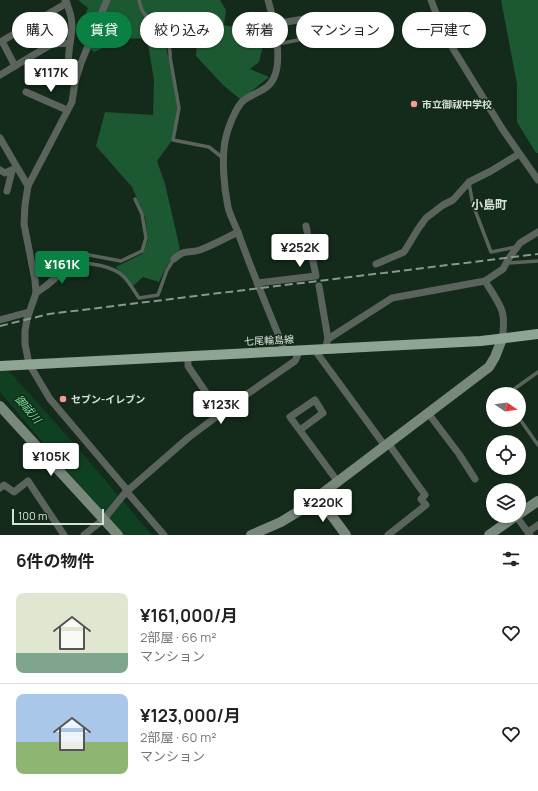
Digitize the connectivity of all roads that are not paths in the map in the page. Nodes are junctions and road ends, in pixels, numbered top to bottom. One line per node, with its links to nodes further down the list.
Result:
1 (107, 0): 12 (street)
2 (138, 0): 17 (lane)
3 (268, 0): 6 (street)
4 (431, 0): 16 (street)
5 (66, 2): 7 (street); 8 (street)
6 (271, 12)
7 (1, 39): 10 (street)
8 (70, 43): 10 (street); 12 (street)
9 (277, 48): 17 (street)
10 (16, 66): 11 (street)
11 (0, 75)
12 (75, 82): 14 (street)
13 (26, 92): 14 (street)
14 (67, 110): 22 (street)
15 (0, 138): 18 (street)
16 (520, 154): 20 (street); 21 (street)
17 (224, 159): 26 (street)
18 (14, 169): 19 (street); 22 (street); 23 (street)
19 (0, 170)
20 (538, 180)
21 (469, 182): 28 (lane); 33 (street)
22 (28, 186): 37 (street)
23 (7, 191)
24 (135, 199): 31 (lane)
25 (306, 226): 35 (street)
26 (238, 232): 29 (street); 35 (street)
27 (538, 232): 28 (street)
28 (516, 247): 32 (street)
29 (174, 259): 31 (lane)
30 (538, 260): 32 (lane)
31 (74, 262): 37 (street)
32 (506, 263): 34 (street)
33 (376, 264)
34 (485, 282): 41 (street); 42 (street)
35 (257, 283): 45 (street)
36 (319, 286): 42 (street)
37 (36, 293): 38 (street)
38 (29, 312): 39 (street); 47 (street)
39 (0, 320)
40 (538, 334): 41 (main road, 七尾輪島線)
41 (502, 339): 42 (main road, 七尾輪島線); 53 (street)
42 (327, 344): 43 (main road, 七尾輪島線)
43 (314, 349): 44 (main road, 七尾輪島線); 56 (street)
44 (300, 350): 45 (main road, 七尾輪島線); 52 (street)
45 (285, 351): 46 (main road, 七尾輪島線)
46 (188, 356): 47 (main road, 七尾輪島線); 52 (street)
47 (24, 364): 48 (main road, 七尾輪島線); 61 (street)
48 (0, 366)
49 (538, 372): 50 (lane)
50 (517, 387)
51 (0, 406): 65 (street)
52 (220, 413): 61 (street)
53 (428, 413): 56 (street); 58 (street)
54 (525, 427): 57 (lane)
55 (300, 430): 55 (street); 59 (street)
56 (386, 445): 59 (street); 76 (street)
57 (538, 445)
58 (475, 479)
59 (338, 482): 62 (street)
60 (0, 488): 70 (street)
61 (127, 492): 65 (street); 73 (street)
62 (318, 497): 74 (street); 75 (street)
63 (538, 501): 64 (street)
64 (526, 509)
65 (104, 519): 71 (street); 72 (street)
66 (506, 523): 77 (street)
67 (521, 523): 69 (street)
68 (538, 525): 69 (street)
69 (529, 533)
70 (64, 535)
71 (84, 535)
72 (118, 535)
73 (164, 535)
74 (251, 535)
75 (346, 535)
76 (388, 535)
77 (489, 535)

